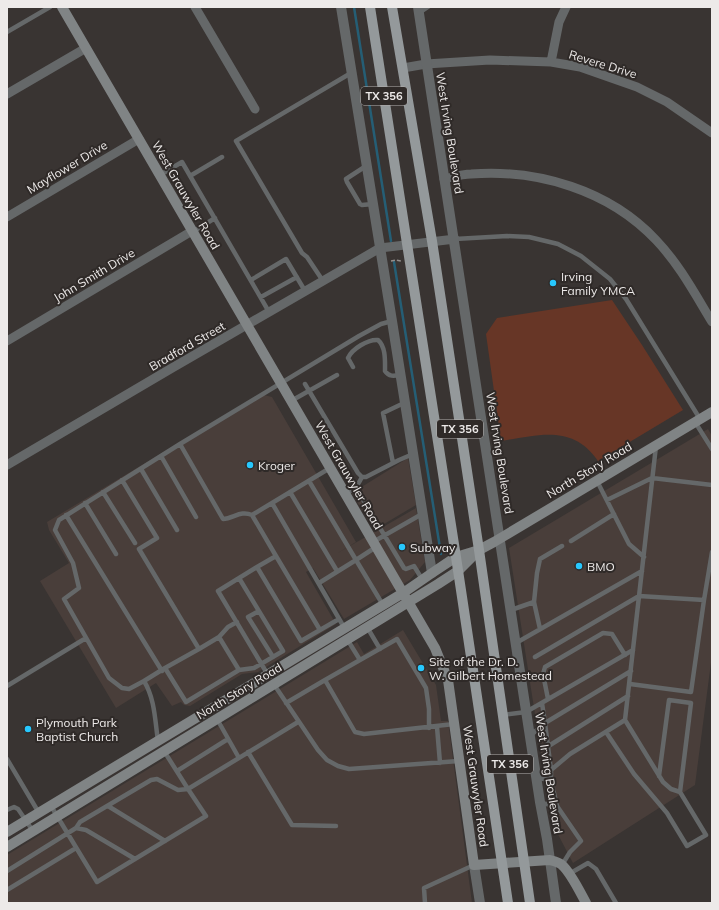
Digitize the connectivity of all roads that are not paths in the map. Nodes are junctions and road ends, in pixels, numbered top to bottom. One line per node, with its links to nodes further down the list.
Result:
1 (50, 7): 10 (lane)
2 (62, 7): 11 (main road, West Grauwyler Road)
3 (195, 7): 17 (street)
4 (341, 7): 15 (street)
5 (370, 7): 31 (main road, TX 356)
6 (392, 7): 14 (main road, TX 356)
7 (428, 7): 9 (lane)
8 (566, 7): 12 (street)
9 (419, 10): 13 (street, West Irving Boulevard)
10 (7, 32)
11 (86, 48): 16 (street); 19 (main road, West Grauwyler Road)
12 (551, 62): 13 (street, Revere Drive); 18 (street, Revere Drive)
13 (426, 64): 14 (street, Revere Drive); 24 (street, West Irving Boulevard)
14 (403, 68): 30 (main road, TX 356)
15 (352, 72): 21 (street); 35 (lane)
16 (7, 94)
17 (255, 109)
18 (712, 133)
19 (139, 139): 22 (main road, West Grauwyler Road); 26 (street, Mayflower Drive)
20 (222, 157): 23 (lane)
21 (366, 166): 25 (street); 25 (lane)
22 (160, 175): 23 (lane); 28 (main road, West Grauwyler Road)
23 (190, 176): 27 (lane)
24 (444, 179): 29 (street, West Irving Boulevard); 40 (street)
25 (372, 204): 32 (street)
26 (7, 217)
27 (215, 218): 28 (lane); 34 (lane)
28 (193, 231): 41 (main road, West Grauwyler Road); 42 (street, John Smith Drive)
29 (454, 238): 30 (street); 52 (lane); 82 (street, West Irving Boulevard)
30 (432, 241): 31 (street); 87 (main road, TX 356)
31 (408, 245): 32 (street); 91 (main road, TX 356)
32 (380, 248): 35 (street, Bradford Street); 39 (street)
33 (297, 277): 34 (lane); 36 (lane); 37 (lane)
34 (251, 280): 37 (lane)
35 (323, 281): 36 (street, Bradford Street)
36 (305, 291): 38 (street, Bradford Street)
37 (261, 298): 38 (lane)
38 (269, 312): 41 (street, Bradford Street)
39 (392, 321): 45 (street); 46 (lane)
40 (712, 322)
41 (247, 325): 46 (main road, West Grauwyler Road); 59 (street, Bradford Street)
42 (7, 341)
43 (353, 367): 45 (lane)
44 (337, 375): 48 (lane)
45 (400, 375): 50 (street)
46 (281, 383): 49 (main road, West Grauwyler Road); 53 (lane)
47 (304, 384): 48 (lane)
48 (308, 390): 49 (lane); 62 (lane)
49 (291, 401): 60 (main road, West Grauwyler Road)
50 (404, 403): 56 (street); 58 (lane)
51 (712, 412): 52 (main road, North Story Road)
52 (698, 420): 54 (main road, North Story Road); 55 (lane)
53 (180, 444): 57 (lane); 78 (lane)
54 (657, 445): 63 (lane); 65 (main road, North Story Road)
55 (712, 449)
56 (413, 454): 58 (lane); 75 (street)
57 (160, 456): 61 (lane); 79 (lane)
58 (393, 463): 62 (lane)
59 (7, 465)
60 (330, 468): 66 (lane); 71 (main road, West Grauwyler Road)
61 (141, 469): 64 (lane); 80 (lane)
62 (362, 477): 68 (lane)
63 (652, 478): 67 (lane); 72 (lane); 92 (lane)
64 (122, 480): 69 (lane); 119 (lane)
65 (597, 480): 72 (lane); 82 (main road, North Story Road)
66 (309, 481): 70 (lane); 93 (lane)
67 (712, 485)
68 (356, 488): 71 (lane); 81 (lane)
69 (103, 492): 73 (lane); 84 (lane)
70 (290, 492): 74 (lane); 96 (lane)
71 (345, 494): 85 (main road, West Grauwyler Road)
72 (607, 500): 76 (lane)
73 (85, 503): 77 (lane); 89 (lane)
74 (272, 503): 78 (lane); 101 (lane)
75 (422, 514): 81 (lane); 98 (street)
76 (614, 514): 83 (lane); 92 (lane)
77 (66, 515): 116 (lane); 127 (lane)
78 (252, 515): 90 (lane)
79 (196, 517)
80 (177, 530)
81 (384, 535): 85 (lane); 100 (lane)
82 (500, 538): 87 (main road, North Story Road); 107 (street, West Irving Boulevard)
83 (571, 541)
84 (135, 543)
85 (375, 544): 93 (lane); 103 (main road, West Grauwyler Road)
86 (562, 546): 105 (lane)
87 (479, 550): 91 (main road, North Story Road); 97 (main road, North Story Road); 141 (main road, TX 356)
88 (712, 552): 104 (lane)
89 (116, 554)
90 (276, 556): 94 (lane); 114 (lane)
91 (456, 557): 97 (main road, TX 356); 98 (main road, North Story Road)
92 (644, 557): 95 (lane)
93 (356, 560): 96 (lane); 106 (lane)
94 (257, 567): 99 (lane); 114 (lane)
95 (642, 570): 102 (lane); 113 (lane)
96 (337, 571): 101 (lane)
97 (458, 571): 103 (main road, North Story Road); 186 (main road, TX 356)
98 (432, 573): 100 (main road, North Story Road)
99 (239, 578): 108 (lane); 110 (lane)
100 (422, 579): 103 (main road, North Story Road)
101 (319, 583): 109 (lane)
102 (639, 596): 104 (lane); 121 (lane); 124 (lane)
103 (406, 598): 106 (main road, North Story Road); 111 (main road, North Story Road); 146 (main road, West Grauwyler Road)
104 (704, 600): 134 (lane)
105 (534, 602): 107 (lane); 113 (lane)
106 (384, 605): 112 (main road, North Story Road)
107 (511, 610): 118 (street, West Irving Boulevard)
108 (259, 611): 123 (lane); 123 (lane)
109 (340, 619): 112 (lane); 114 (lane)
110 (237, 622): 115 (lane); 126 (lane)
111 (367, 627): 117 (main road, North Story Road); 120 (lane)
112 (345, 629): 130 (main road, North Story Road)
113 (540, 629): 118 (lane)
114 (320, 630)
115 (219, 637): 119 (lane); 128 (lane)
116 (86, 638): 132 (lane); 135 (lane)
117 (347, 639): 125 (lane); 133 (main road, North Story Road)
118 (516, 643): 140 (street, West Irving Boulevard)
119 (199, 649): 127 (lane)
120 (380, 649): 125 (lane); 148 (lane)
121 (633, 650): 122 (lane); 129 (lane)
122 (624, 655): 137 (lane); 137 (lane)
123 (273, 657): 126 (lane)
124 (535, 657)
125 (360, 660): 131 (lane)
126 (262, 664): 128 (lane); 130 (lane)
127 (163, 670): 128 (lane); 132 (lane)
128 (239, 670)
129 (631, 671): 134 (lane); 145 (lane)
130 (268, 675): 133 (lane); 152 (main road, North Story Road)
131 (325, 680): 138 (lane); 148 (lane)
132 (144, 681): 152 (lane)
133 (274, 684): 138 (lane); 142 (main road, North Story Road)
134 (630, 684): 136 (lane)
135 (7, 686)
136 (628, 696): 143 (lane); 153 (lane)
137 (548, 699): 139 (lane)
138 (286, 703): 144 (lane)
139 (542, 703): 140 (lane); 145 (lane)
140 (526, 712): 141 (lane); 150 (street, West Irving Boulevard)
141 (502, 715): 185 (main road, TX 356)
142 (217, 719): 151 (lane); 154 (main road, North Story Road)
143 (625, 720): 149 (lane); 162 (lane)
144 (298, 722): 155 (lane); 159 (lane)
145 (545, 723): 150 (lane); 153 (lane)
146 (454, 724): 147 (lane); 158 (main road, West Grauwyler Road)
147 (437, 726): 148 (lane); 159 (lane)
148 (429, 728)
149 (606, 732): 160 (lane); 166 (lane)
150 (530, 736): 163 (street, West Irving Boulevard)
151 (228, 739): 156 (lane); 161 (lane)
152 (158, 741): 154 (main road); 168 (main road, North Story Road)
153 (547, 747): 160 (lane)
154 (164, 751): 161 (lane); 173 (main road, North Story Road)
155 (248, 752): 156 (lane); 175 (lane)
156 (239, 758): 165 (lane)
157 (7, 759): 172 (lane)
158 (459, 761): 159 (lane); 188 (main road, West Grauwyler Road)
159 (440, 762)
160 (550, 770): 164 (lane)
161 (177, 771): 165 (lane)
162 (659, 776): 166 (lane); 166 (lane)
163 (536, 778): 164 (lane); 167 (street, West Irving Boulevard)
164 (551, 780): 170 (lane)
165 (188, 789): 169 (lane); 180 (lane)
166 (680, 792)
167 (540, 802): 170 (lane); 184 (street, West Irving Boulevard)
168 (51, 806): 172 (main road, North Story Road); 173 (lane)
169 (108, 806): 176 (lane); 180 (lane)
170 (557, 806): 187 (lane)
171 (7, 810): 174 (lane)
172 (39, 813): 174 (main road, North Story Road)
173 (57, 816): 177 (main road, North Story Road); 179 (lane)
174 (27, 820): 177 (lane); 178 (main road, North Story Road)
175 (336, 826)
176 (76, 828): 179 (lane); 183 (lane)
177 (33, 831): 181 (main road, North Story Road)
178 (7, 832)
179 (67, 834): 182 (lane); 189 (lane)
180 (165, 841): 183 (lane)
181 (7, 847)
182 (76, 848): 183 (lane); 191 (lane)
183 (135, 859)
184 (550, 860): 185 (main road, West Grauwyler Road); 187 (main road, West Grauwyler Road); 196 (street, West Irving Boulevard)
185 (524, 862): 186 (main road, West Grauwyler Road); 195 (main road, TX 356)
186 (502, 863): 188 (main road, West Grauwyler Road); 194 (main road, TX 356)
187 (562, 865): 190 (main road, West Grauwyler Road)
188 (474, 866): 192 (lane); 193 (street)
189 (7, 871)
190 (569, 874): 197 (main road, West Grauwyler Road); 198 (lane)
191 (7, 890)
192 (425, 903)
193 (480, 903)
194 (508, 903)
195 (530, 903)
196 (556, 903)
197 (586, 903)
198 (616, 903)

